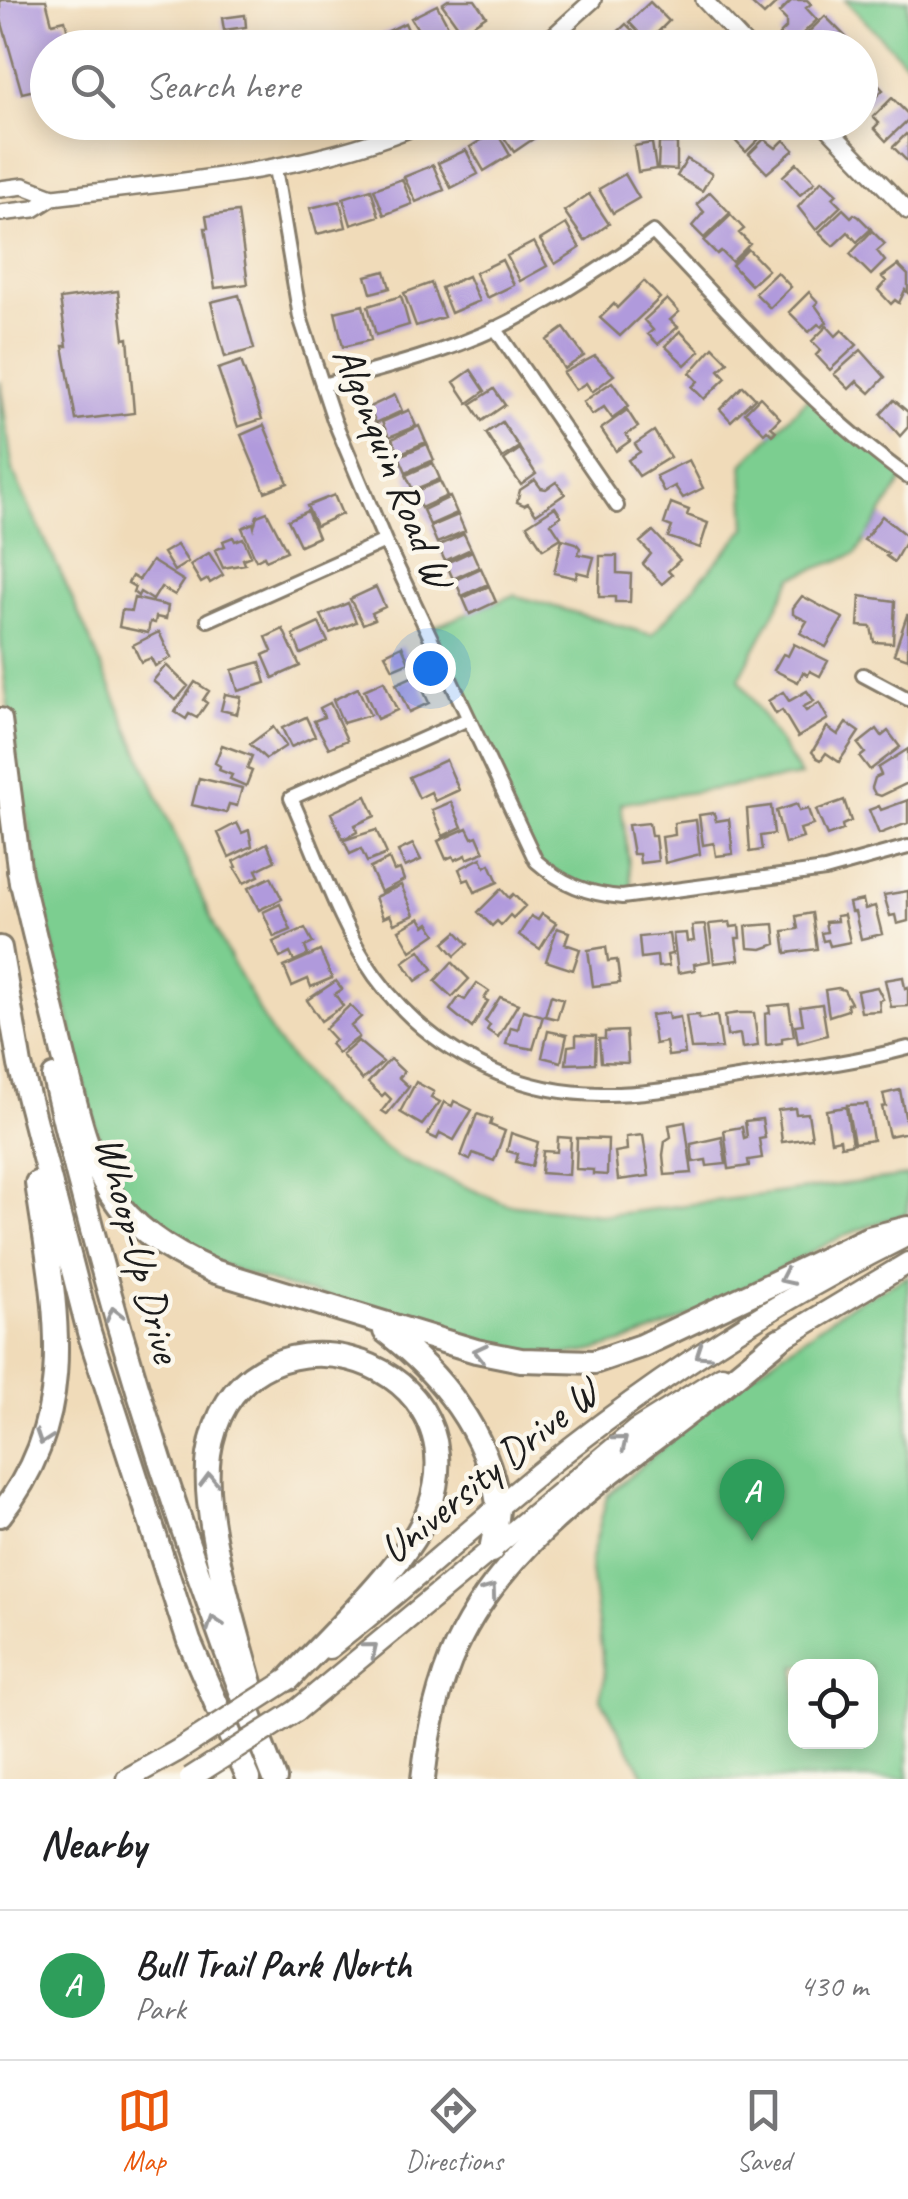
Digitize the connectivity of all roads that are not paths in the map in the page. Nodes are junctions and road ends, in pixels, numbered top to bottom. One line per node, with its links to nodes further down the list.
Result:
1 (593, 0): 3 (street)
2 (704, 0): 4 (street)
3 (560, 30)
4 (733, 30)
5 (380, 140): 7 (street)
6 (839, 140): 10 (street)
7 (275, 168): 9 (street); 13 (street, Algonquin Road W)
8 (0, 189): 9 (street)
9 (53, 197): 11 (street)
10 (908, 211)
11 (0, 212)
12 (495, 328): 13 (street); 14 (street); 15 (street)
13 (322, 385): 16 (street, Algonquin Road W)
14 (908, 477)
15 (617, 506)
16 (385, 541): 17 (street); 21 (street, Algonquin Road W)
17 (208, 620)
18 (863, 675): 19 (street)
19 (908, 699)
20 (0, 720): 23 (highway, Whoop-Up Drive)
21 (468, 720): 22 (street, Algonquin Road W); 25 (street)
22 (908, 847)
23 (19, 871): 29 (highway); 38 (highway, Whoop-Up Drive, one-way to 23)
24 (0, 948): 26 (highway, Whoop-Up Drive)
25 (908, 1048)
26 (20, 1065): 32 (highway, one-way to 32); 37 (highway, Whoop-Up Drive)
27 (908, 1232): 29 (highway, one-way to 29); 31 (main road, University Drive W, one-way to 31)
28 (908, 1262): 30 (main road, University Drive W)
29 (374, 1322): 31 (highway)
30 (779, 1340): 33 (main road, University Drive W, one-way to 30); 39 (highway, one-way to 30)
31 (498, 1506): 33 (highway); 34 (main road, University Drive W)
32 (0, 1515)
33 (491, 1551): 36 (main road, University Drive W, one-way to 33, bridge)
34 (290, 1679): 35 (main road, University Drive W, bridge); 38 (highway, one-way to 34)
35 (126, 1779)
36 (190, 1779)
37 (250, 1779)
38 (276, 1779)
39 (423, 1779)

